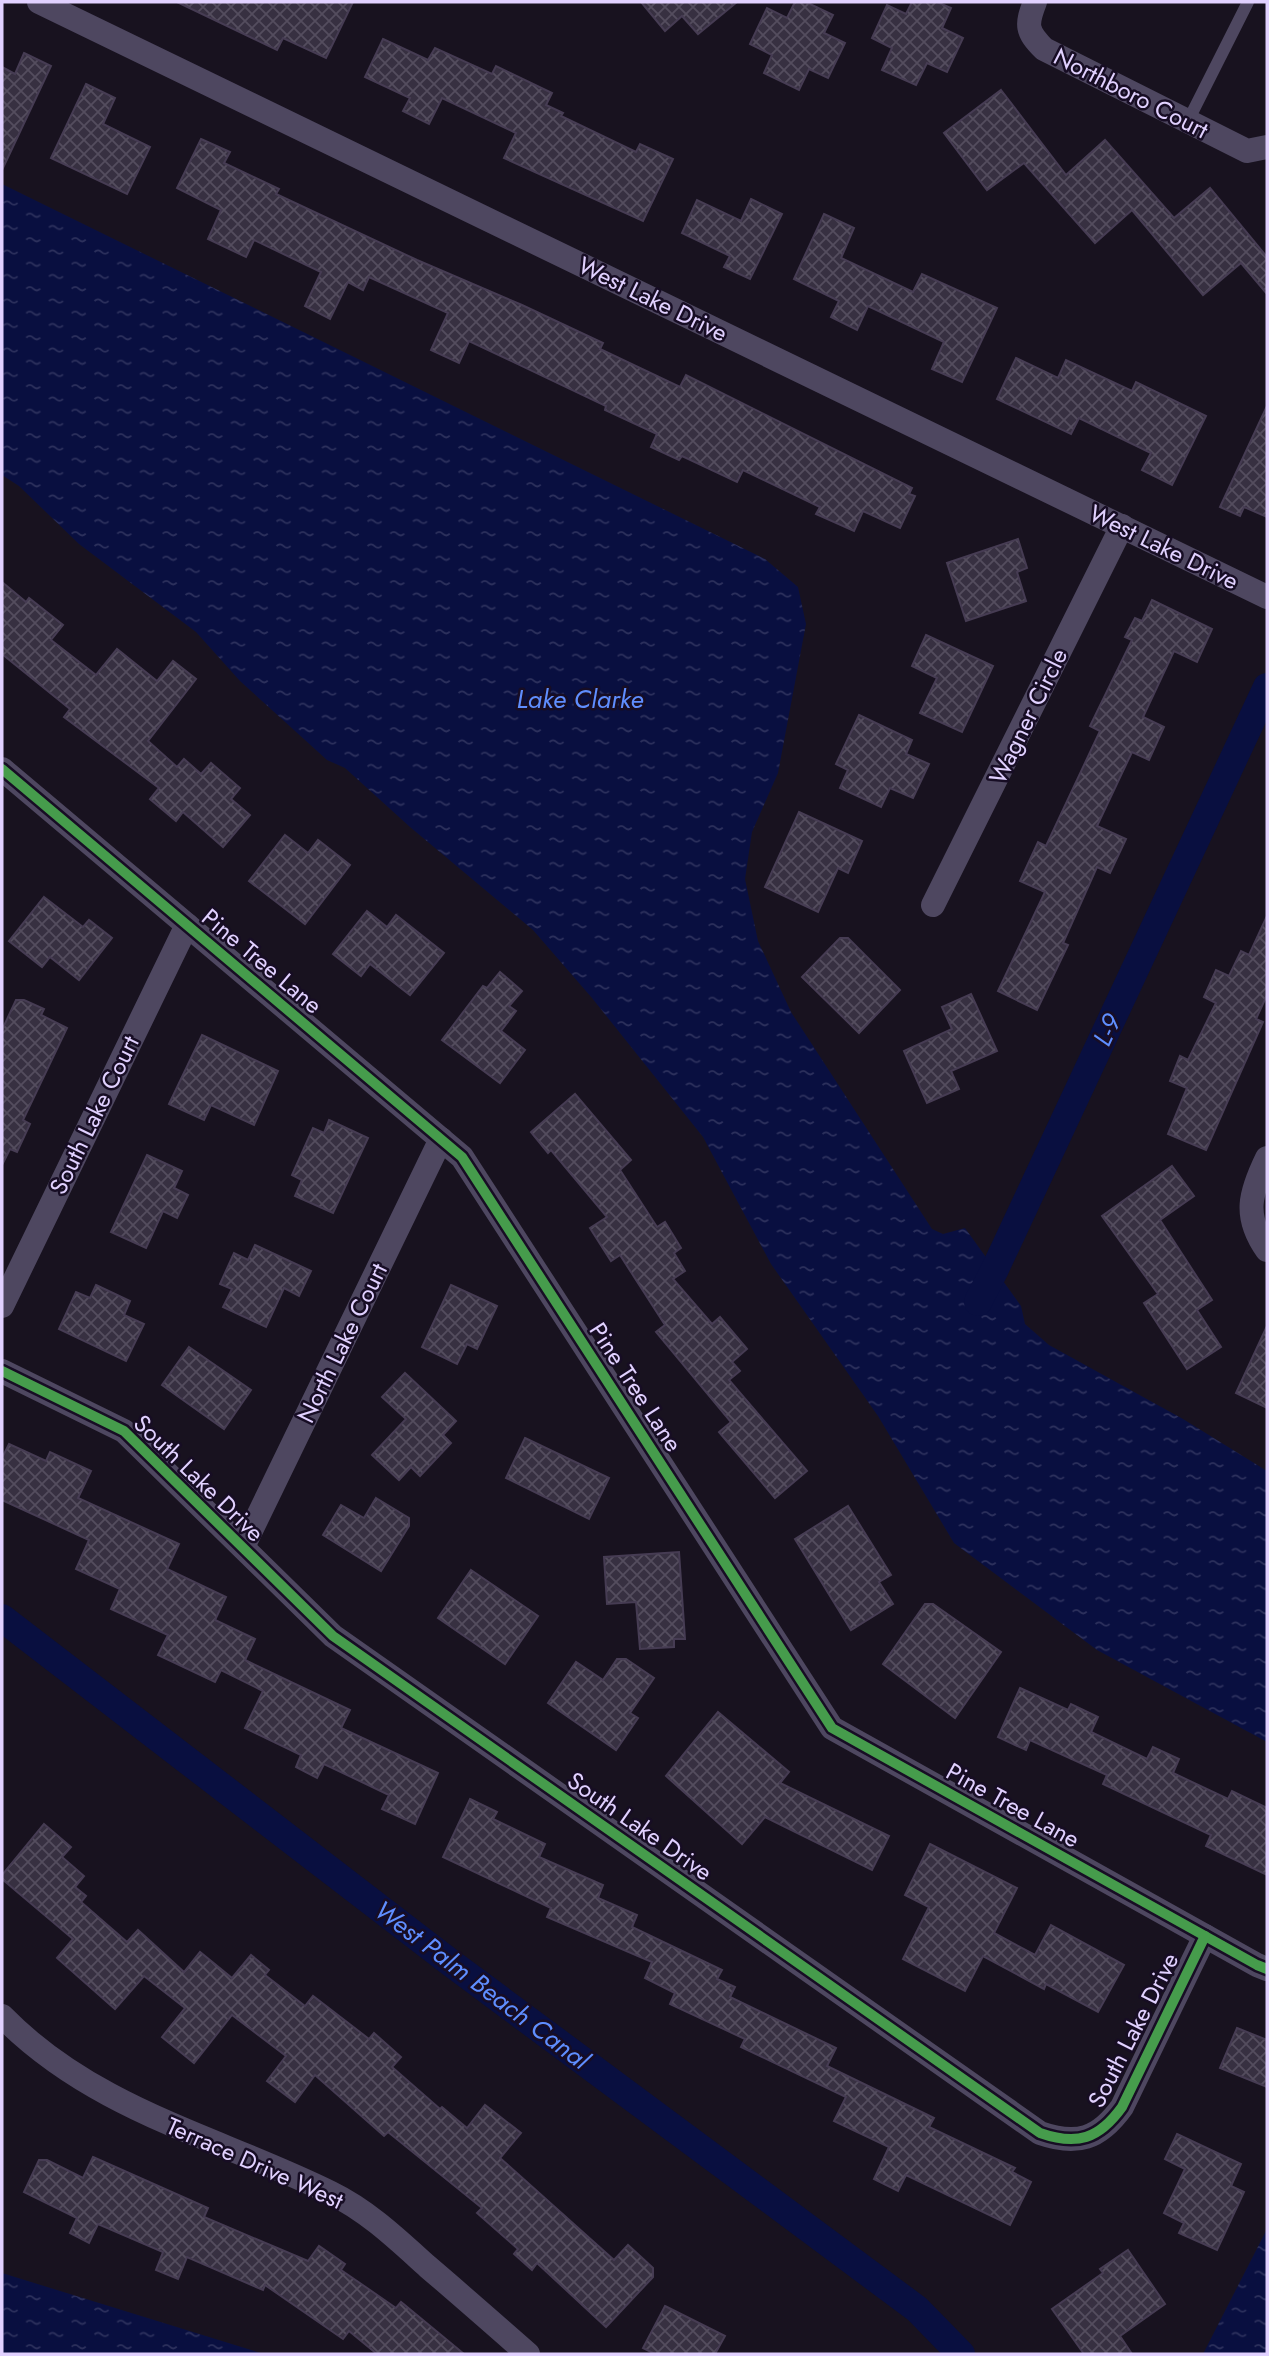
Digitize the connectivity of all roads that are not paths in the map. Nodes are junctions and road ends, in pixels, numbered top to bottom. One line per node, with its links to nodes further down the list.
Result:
1 (40, 2): 6 (street, West Lake Drive)
2 (1035, 2): 4 (street, Northboro Court)
3 (1248, 2): 4 (lane)
4 (1188, 121): 5 (street, Northboro Court)
5 (1267, 147)
6 (1122, 526): 7 (street, West Lake Drive); 9 (street, Wagner Circle)
7 (1267, 597)
8 (2, 769): 10 (street, Pine Tree Lane)
9 (933, 905)
10 (187, 925): 11 (street, Pine Tree Lane); 14 (street, South Lake Court)
11 (441, 1139): 16 (street, North Lake Court); 17 (street, Pine Tree Lane)
12 (1267, 1158): 13 (street)
13 (1267, 1250)
14 (2, 1306)
15 (2, 1371): 16 (street, South Lake Drive)
16 (243, 1547): 17 (street, South Lake Drive)
17 (1205, 1936): 18 (street, Pine Tree Lane)
18 (1267, 1969)
19 (2, 2016): 20 (street, Terrace Drive West)
20 (528, 2354)

